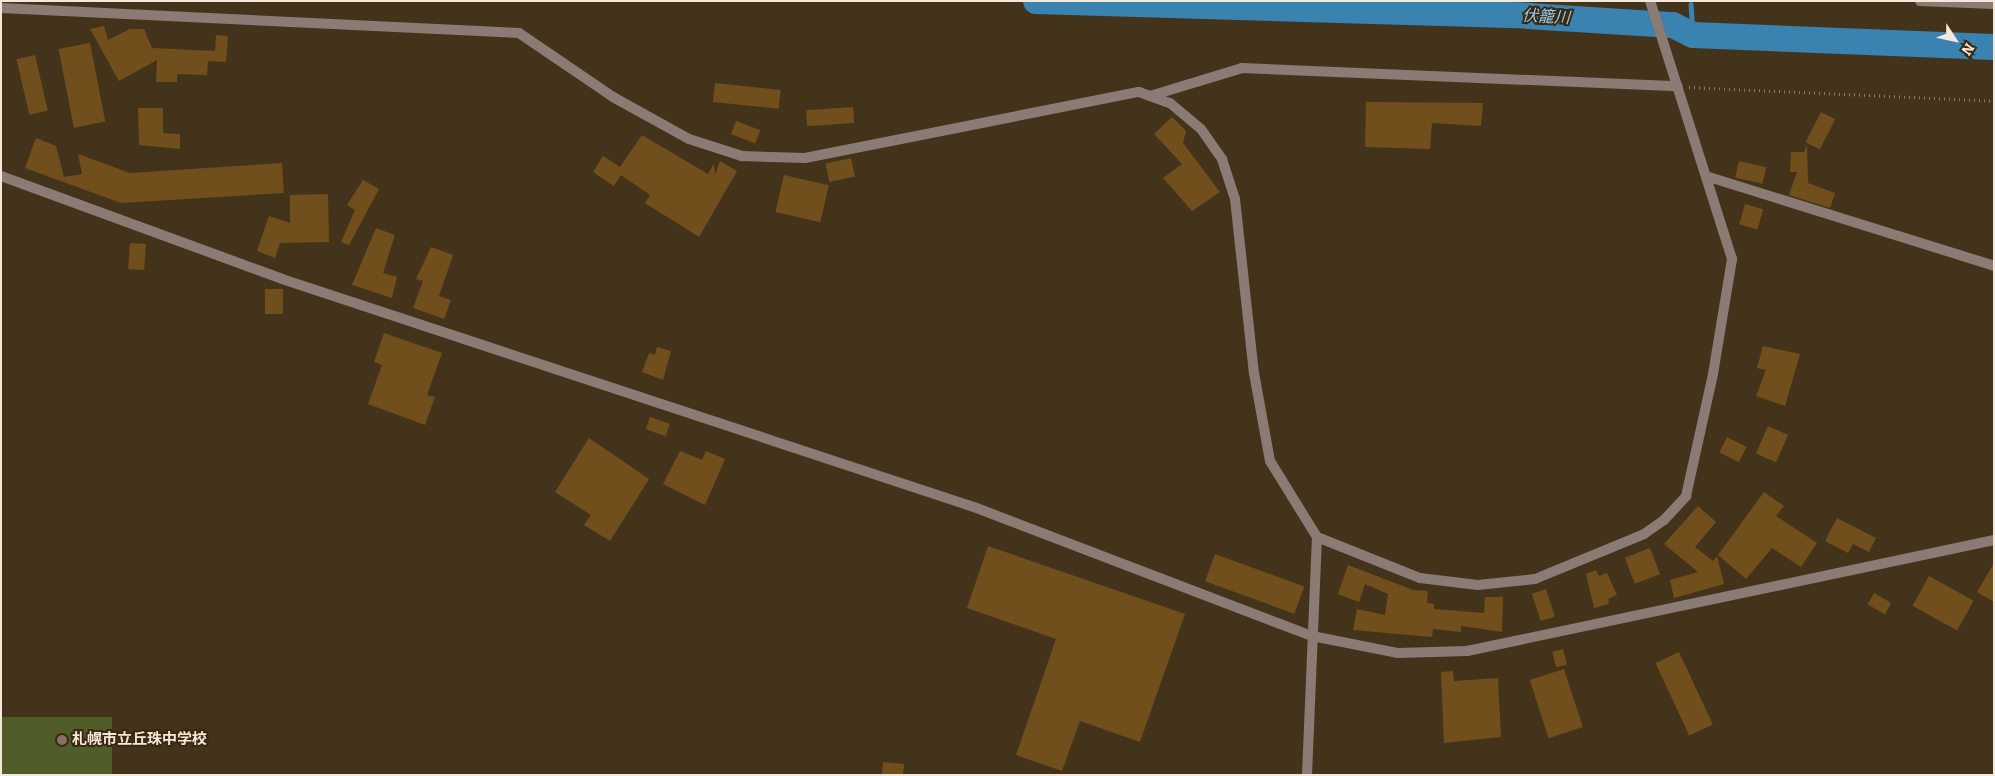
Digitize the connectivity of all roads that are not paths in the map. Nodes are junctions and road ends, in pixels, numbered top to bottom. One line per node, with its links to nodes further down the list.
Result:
1 (1920, 1): 3 (street)
2 (1650, 2): 5 (street)
3 (1994, 4)
4 (1, 8): 6 (street)
5 (1678, 86): 6 (street); 8 (street)
6 (1150, 96): 10 (street)
7 (1, 176): 12 (street)
8 (1709, 177): 9 (street); 10 (street)
9 (1994, 266)
10 (1317, 537): 12 (street)
11 (1994, 540): 12 (street)
12 (1312, 636): 13 (street)
13 (1307, 775)

